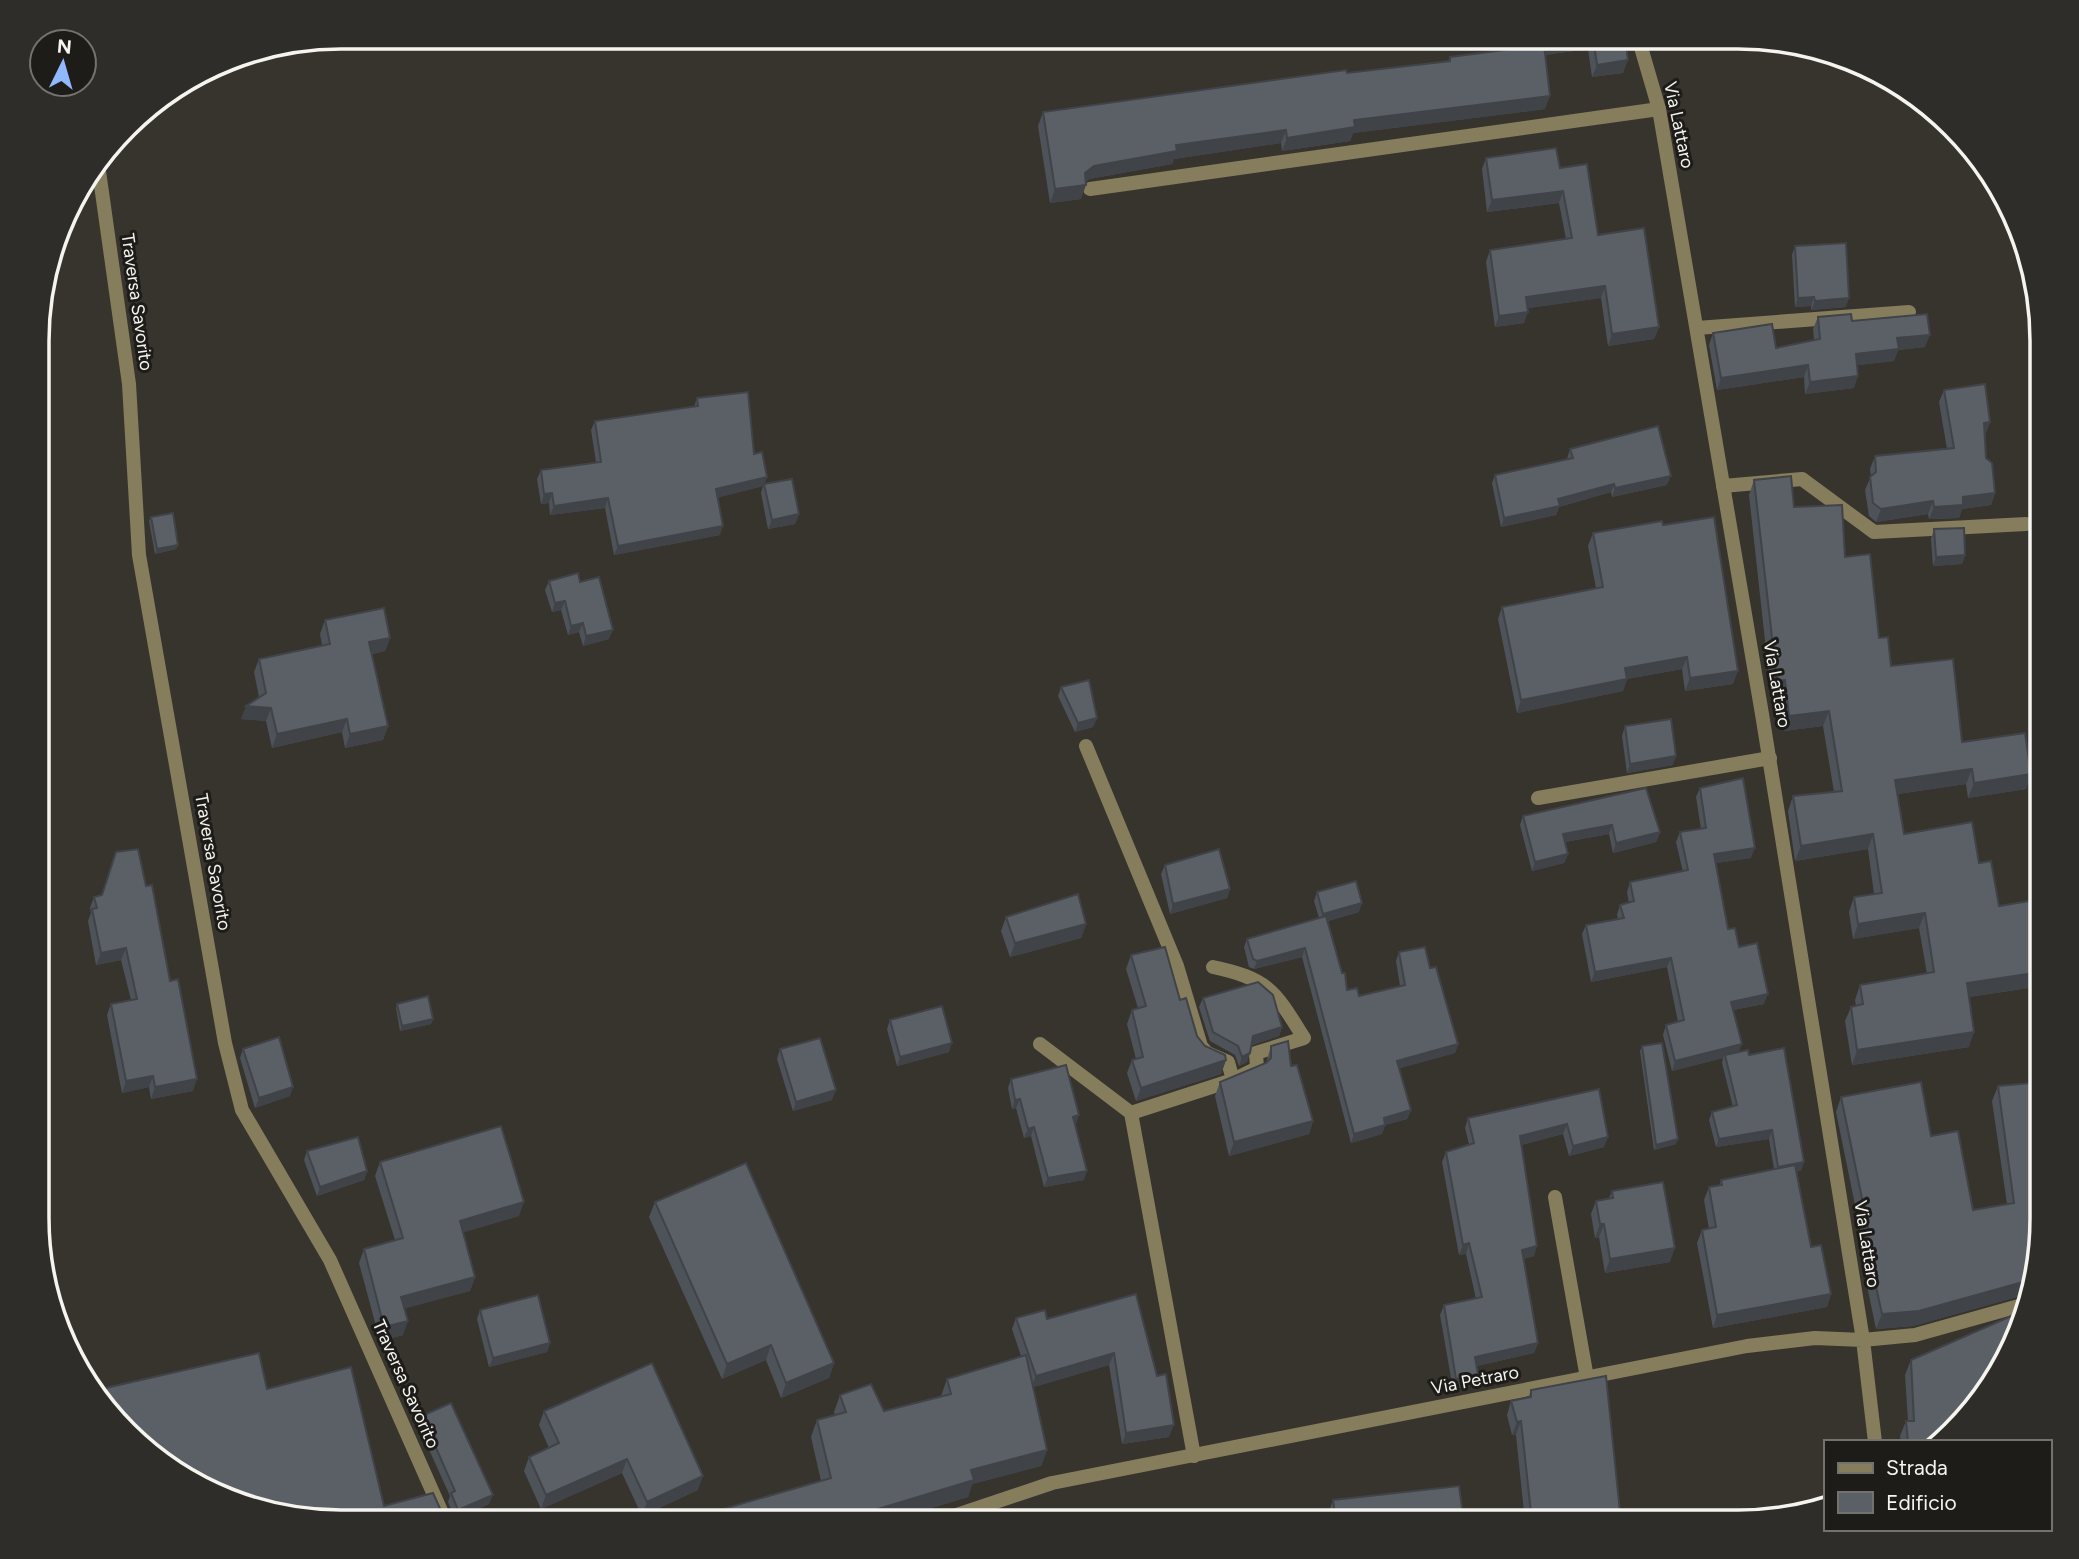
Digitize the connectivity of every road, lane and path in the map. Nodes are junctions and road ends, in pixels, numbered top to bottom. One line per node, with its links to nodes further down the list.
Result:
1 (1642, 49): 2 (street, Via Lattaro)
2 (1659, 109): 4 (street); 6 (street, Via Lattaro)
3 (100, 176): 22 (street, Traversa Savorito)
4 (1090, 190)
5 (1909, 312): 6 (street)
6 (1697, 328): 7 (street, Via Lattaro)
7 (1723, 486): 8 (street); 10 (street, Via Lattaro)
8 (2026, 524)
9 (1086, 746): 14 (street)
10 (1770, 758): 11 (street); 18 (street, Via Lattaro)
11 (1538, 798)
12 (1213, 967): 14 (street)
13 (1040, 1044): 15 (street)
14 (1233, 1080): 15 (street)
15 (1132, 1113): 21 (street)
16 (1555, 1196): 19 (street)
17 (2016, 1307): 18 (street, Via Petraro)
18 (1863, 1340): 19 (street, Via Petraro); 20 (street, Via Lattaro)
19 (1587, 1378): 21 (street, Via Petraro)
20 (1875, 1440)
21 (1194, 1455): 23 (street, Via Petraro)
22 (441, 1510)
23 (972, 1510)

